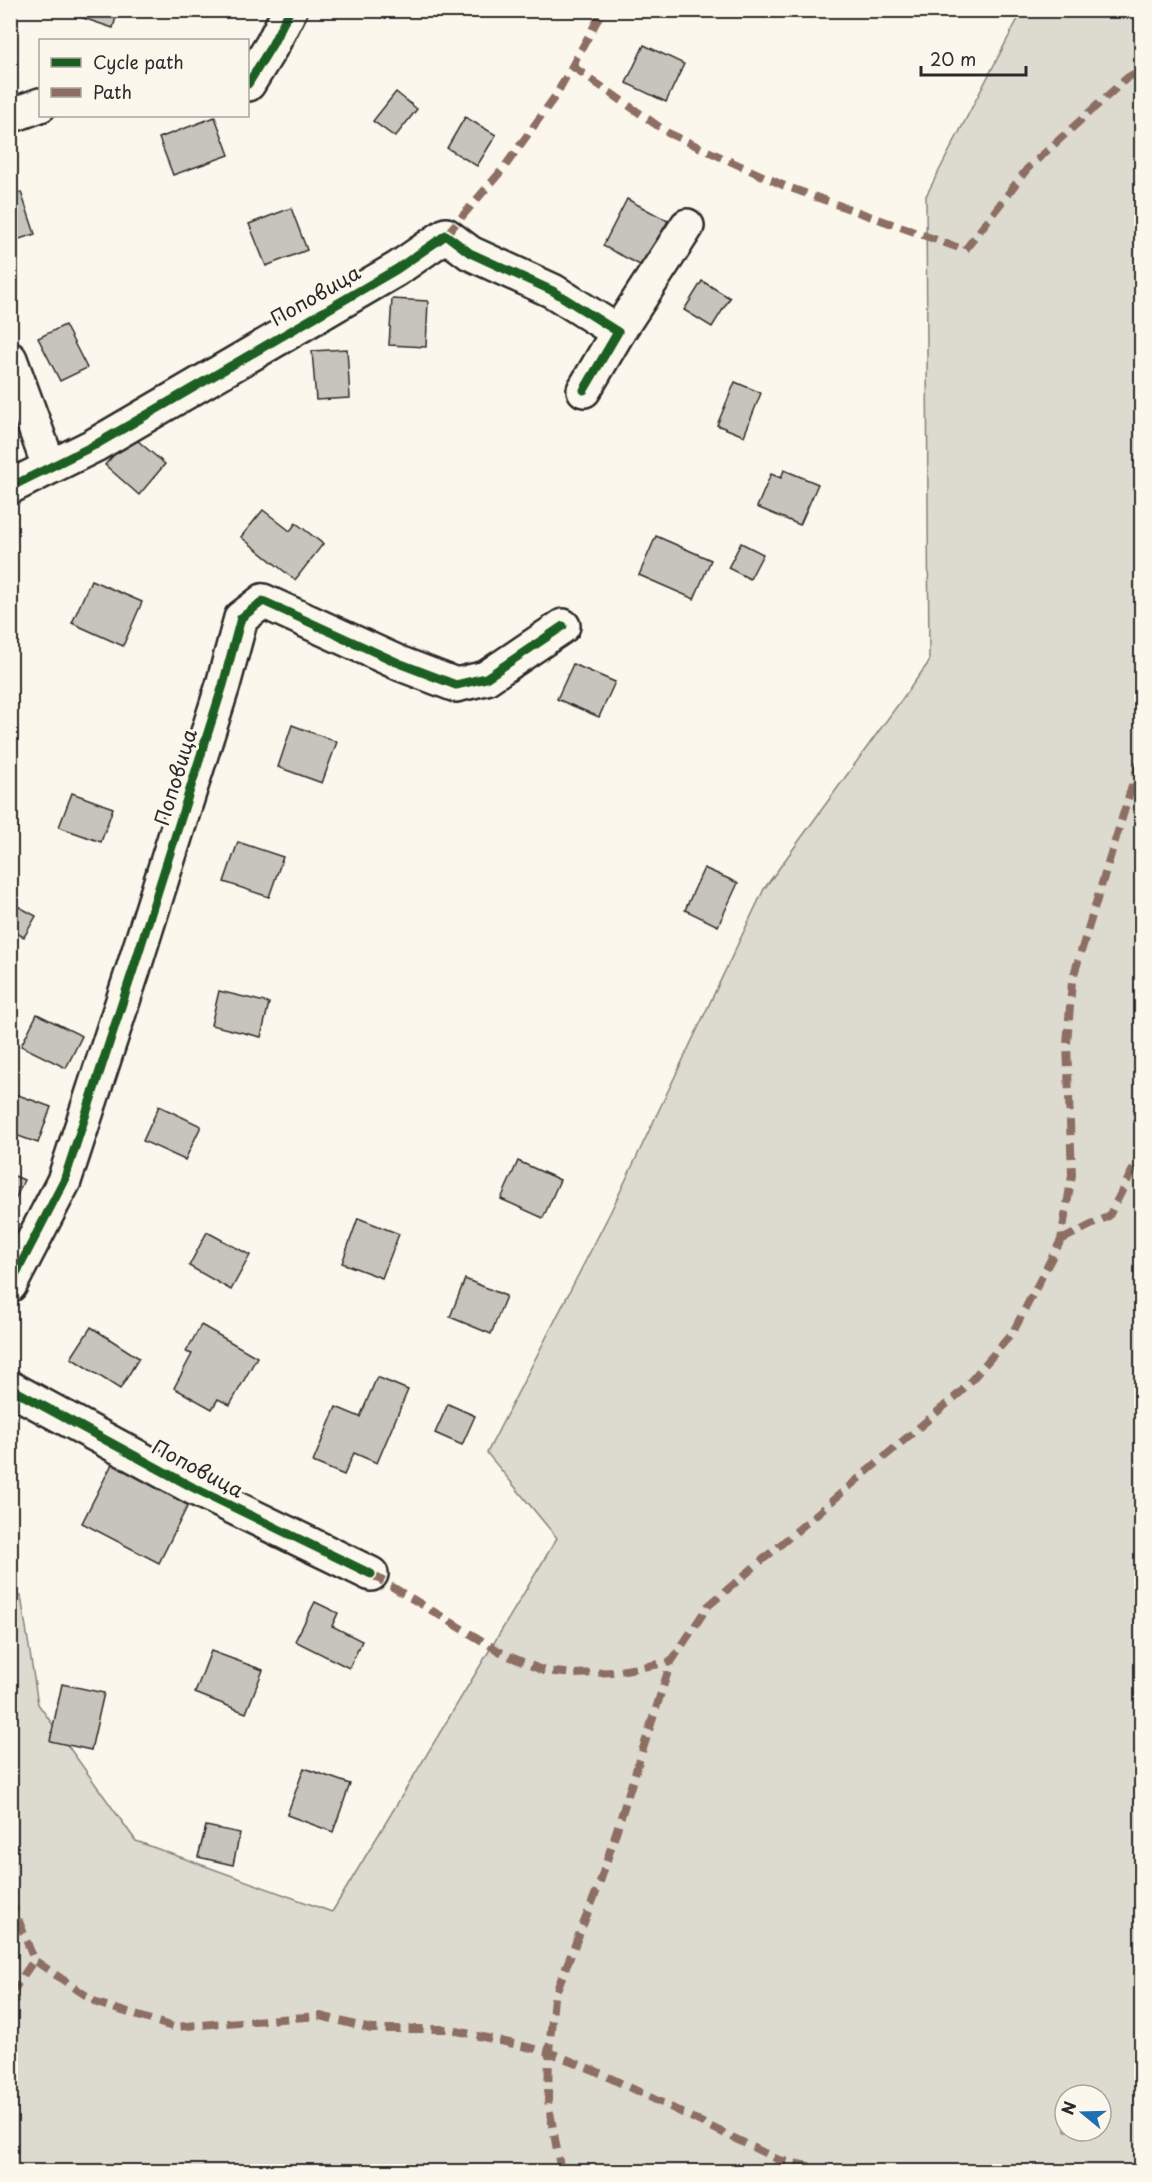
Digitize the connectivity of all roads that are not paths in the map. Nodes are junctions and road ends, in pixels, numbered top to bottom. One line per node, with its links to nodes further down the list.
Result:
1 (290, 10): 2 (street)
2 (249, 82)
3 (39, 105): 4 (street)
4 (10, 116)
5 (687, 226): 6 (street)
6 (618, 332): 8 (street); 9 (street, Поповица)
7 (10, 359): 9 (street)
8 (584, 390)
9 (49, 466): 10 (street, Поповица)
10 (10, 487)
11 (563, 626): 12 (street, Поповица)
12 (10, 1285)
13 (10, 1388): 14 (street, Поповица)
14 (371, 1574)

